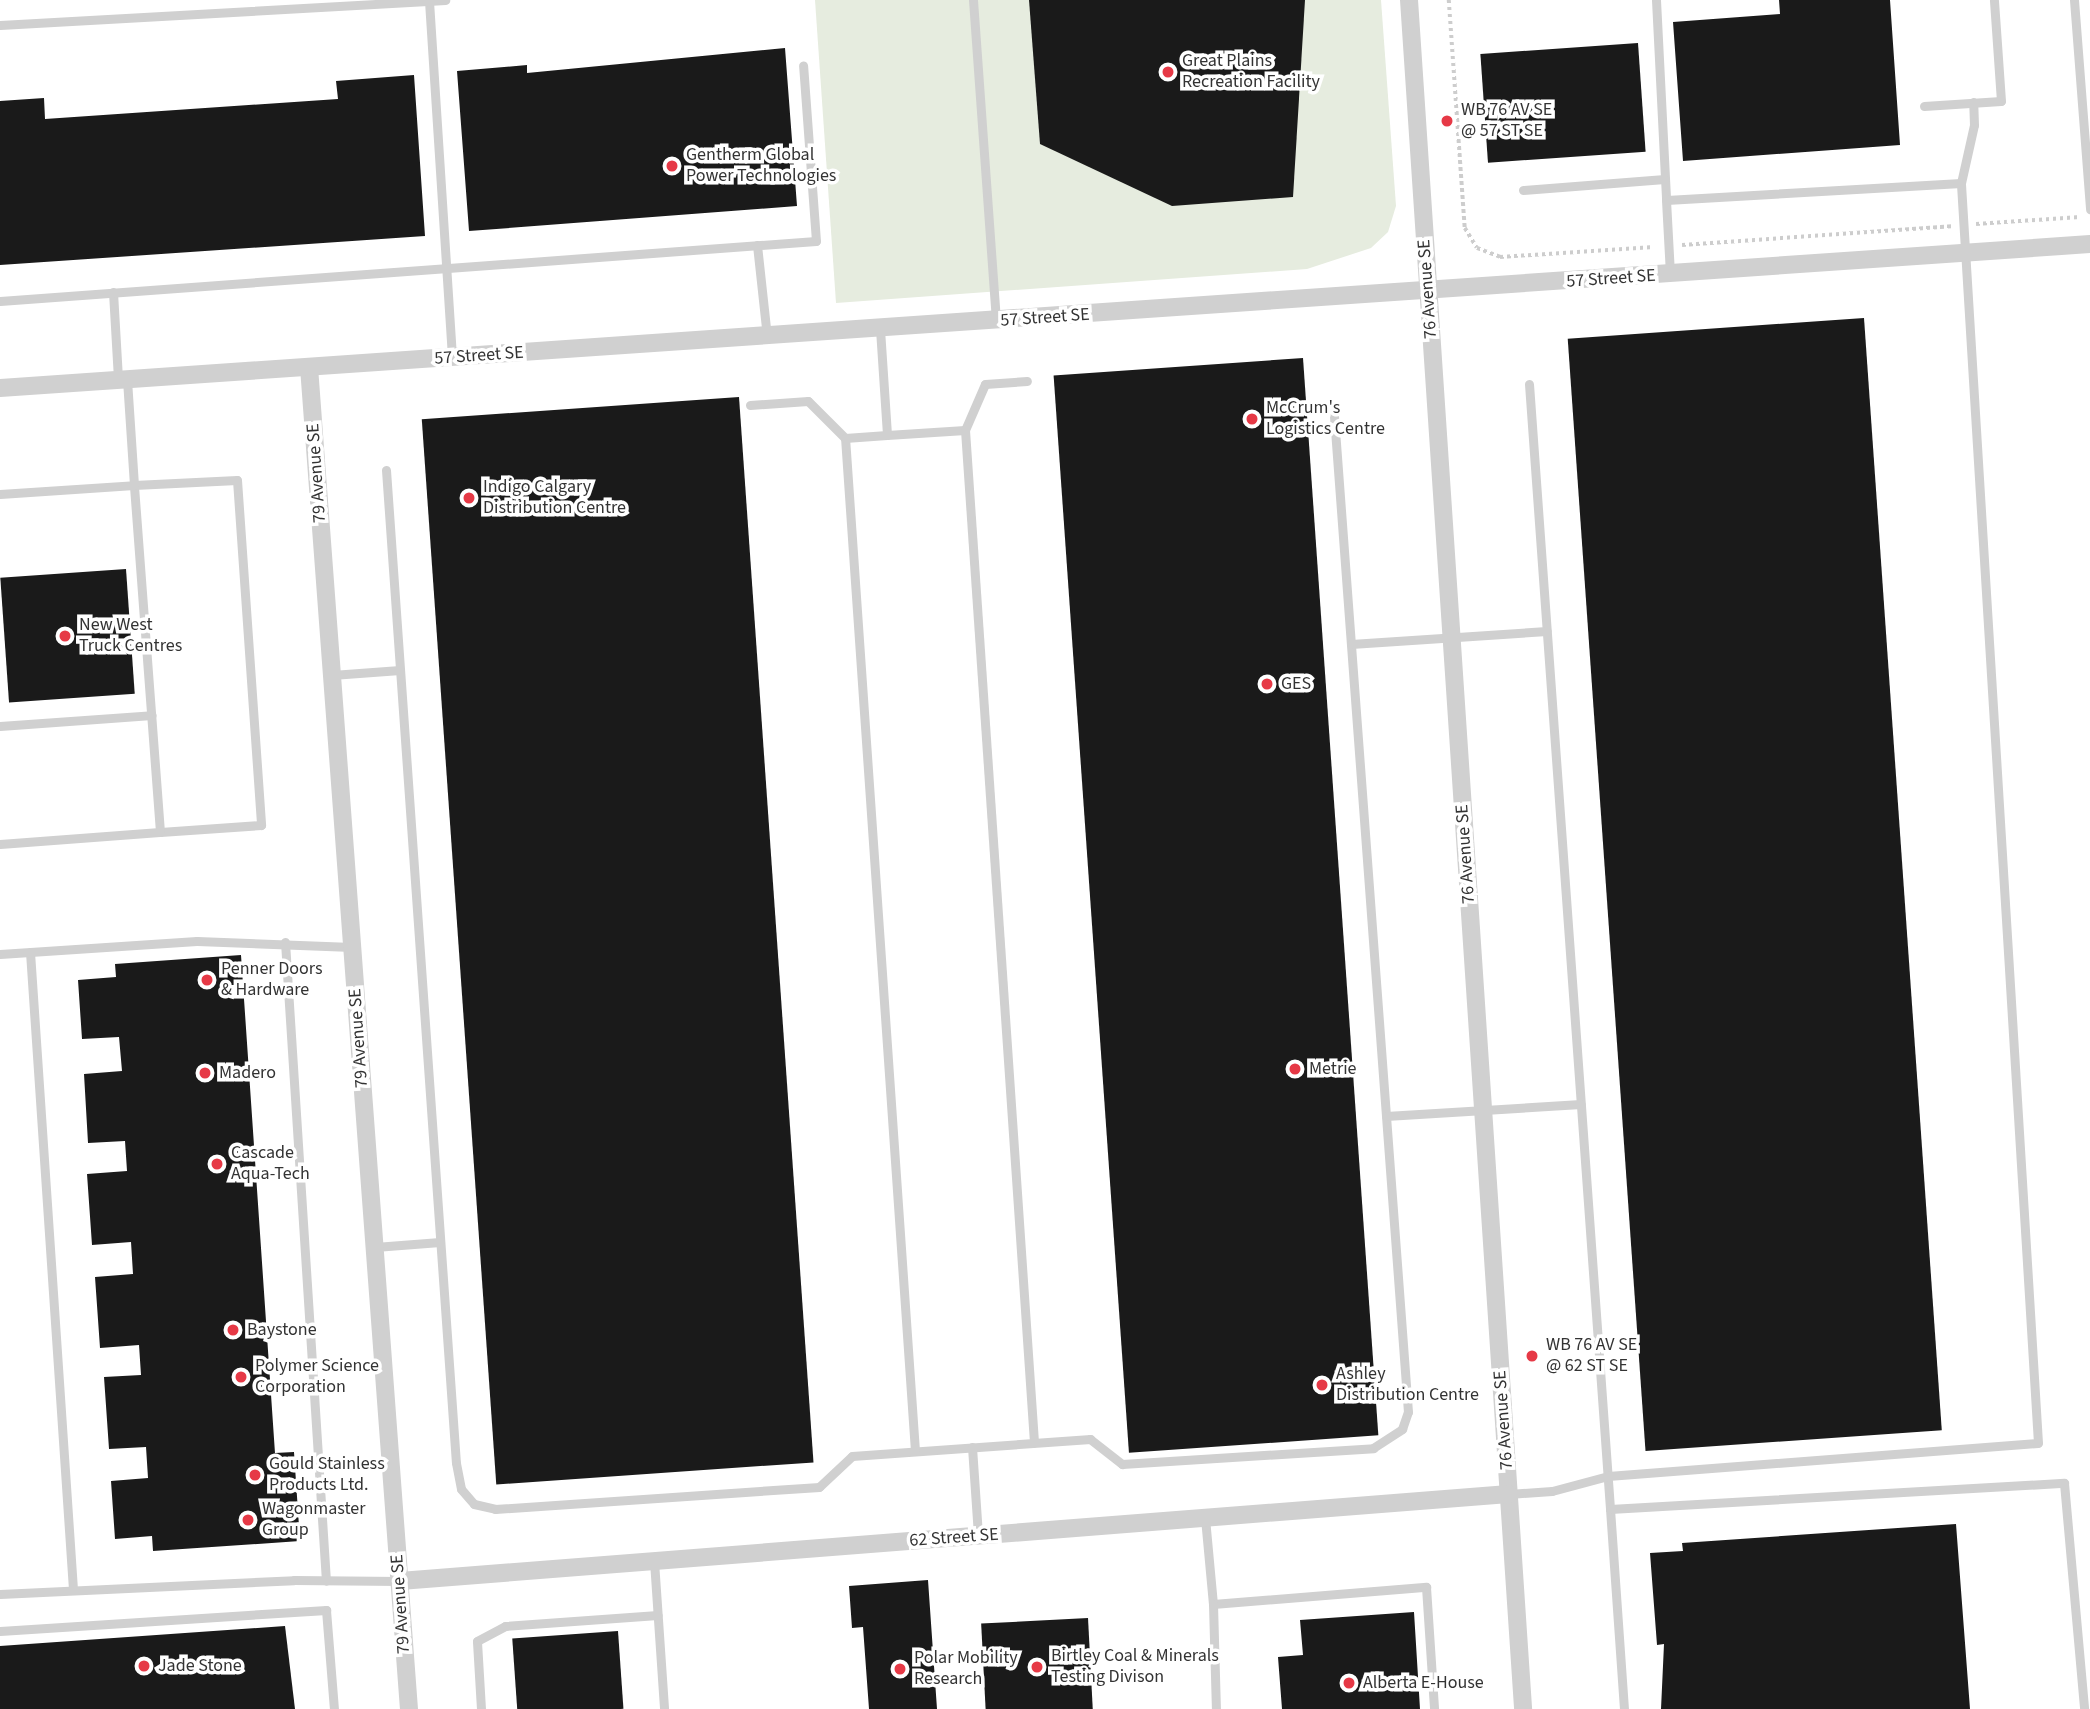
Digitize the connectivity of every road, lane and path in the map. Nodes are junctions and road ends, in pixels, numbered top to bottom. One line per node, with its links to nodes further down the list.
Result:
1 (445, 0): 7 (lane)
2 (973, 0): 26 (lane)
3 (1409, 0): 24 (street, 76 Avenue SE)
4 (1656, 0): 13 (lane)
5 (1994, 0): 10 (lane)
6 (2074, 0): 12 (lane)
7 (429, 1): 8 (lane); 21 (lane)
8 (0, 25)
9 (803, 65): 19 (lane)
10 (1973, 102): 11 (lane); 14 (lane)
11 (1924, 106)
12 (2088, 146): 17 (lane)
13 (1665, 179): 15 (lane); 16 (lane)
14 (1961, 183): 16 (lane); 20 (lane)
15 (1523, 190)
16 (1666, 200): 22 (lane)
17 (2090, 209)
18 (2090, 244): 20 (street, 57 Street SE)
19 (757, 245): 21 (lane); 28 (lane)
20 (1965, 253): 22 (street, 57 Street SE); 64 (lane)
21 (445, 266): 23 (lane); 29 (lane)
22 (1670, 275): 24 (street, 57 Street SE)
23 (113, 292): 25 (lane); 31 (lane)
24 (1428, 292): 26 (street, 57 Street SE); 44 (street, 76 Avenue SE)
25 (0, 301)
26 (996, 321): 27 (street, 57 Street SE)
27 (880, 329): 28 (street, 57 Street SE); 38 (lane)
28 (767, 337): 29 (street, 57 Street SE)
29 (452, 358): 30 (street, 57 Street SE)
30 (309, 368): 31 (street, 57 Street SE); 47 (street, 79 Avenue SE)
31 (122, 380): 34 (street, 57 Street SE); 41 (lane)
32 (1027, 381): 37 (lane)
33 (1529, 384): 43 (lane)
34 (0, 388)
35 (750, 405): 39 (lane)
36 (1334, 416): 45 (lane)
37 (965, 430): 38 (lane); 61 (lane)
38 (887, 436): 39 (lane)
39 (845, 438): 63 (lane)
40 (386, 470): 46 (lane)
41 (134, 485): 42 (lane); 48 (lane); 50 (lane)
42 (0, 494)
43 (1547, 631): 44 (lane); 56 (lane)
44 (1451, 636): 45 (lane); 57 (street, 76 Avenue SE)
45 (1351, 644): 58 (lane)
46 (400, 670): 47 (lane); 59 (lane)
47 (332, 675): 53 (street, 79 Avenue SE)
48 (152, 715): 49 (lane); 50 (lane)
49 (0, 726)
50 (160, 832): 51 (lane)
51 (0, 844)
52 (285, 942): 53 (lane); 54 (lane); 70 (lane)
53 (352, 947): 60 (street, 79 Avenue SE)
54 (30, 952): 55 (lane); 72 (lane)
55 (0, 954)
56 (1581, 1104): 57 (lane); 64 (lane)
57 (1483, 1109): 58 (lane); 65 (street, 76 Avenue SE)
58 (1386, 1116): 61 (lane)
59 (440, 1242): 60 (lane); 63 (lane)
60 (375, 1247): 71 (street, 79 Avenue SE)
61 (1034, 1443): 62 (lane)
62 (972, 1447): 63 (lane); 68 (lane)
63 (915, 1451)
64 (1608, 1476): 65 (lane); 66 (lane)
65 (1509, 1494): 67 (street, 62 Street SE); 83 (street, 76 Avenue SE)
66 (1610, 1508): 84 (lane); 85 (lane)
67 (1205, 1518): 68 (street, 62 Street SE); 74 (lane)
68 (978, 1536): 69 (street, 62 Street SE)
69 (654, 1561): 71 (street, 62 Street SE); 75 (lane)
70 (326, 1581): 71 (lane); 72 (lane)
71 (400, 1581): 78 (street, 79 Avenue SE)
72 (74, 1590): 73 (lane)
73 (0, 1594)
74 (1213, 1604): 81 (lane); 82 (lane)
75 (657, 1615): 79 (lane); 80 (lane)
76 (0, 1631): 77 (lane)
77 (334, 1709)
78 (409, 1709)
79 (481, 1709)
80 (664, 1709)
81 (1216, 1709)
82 (1434, 1709)
83 (1523, 1709)
84 (1624, 1709)
85 (2084, 1709)

